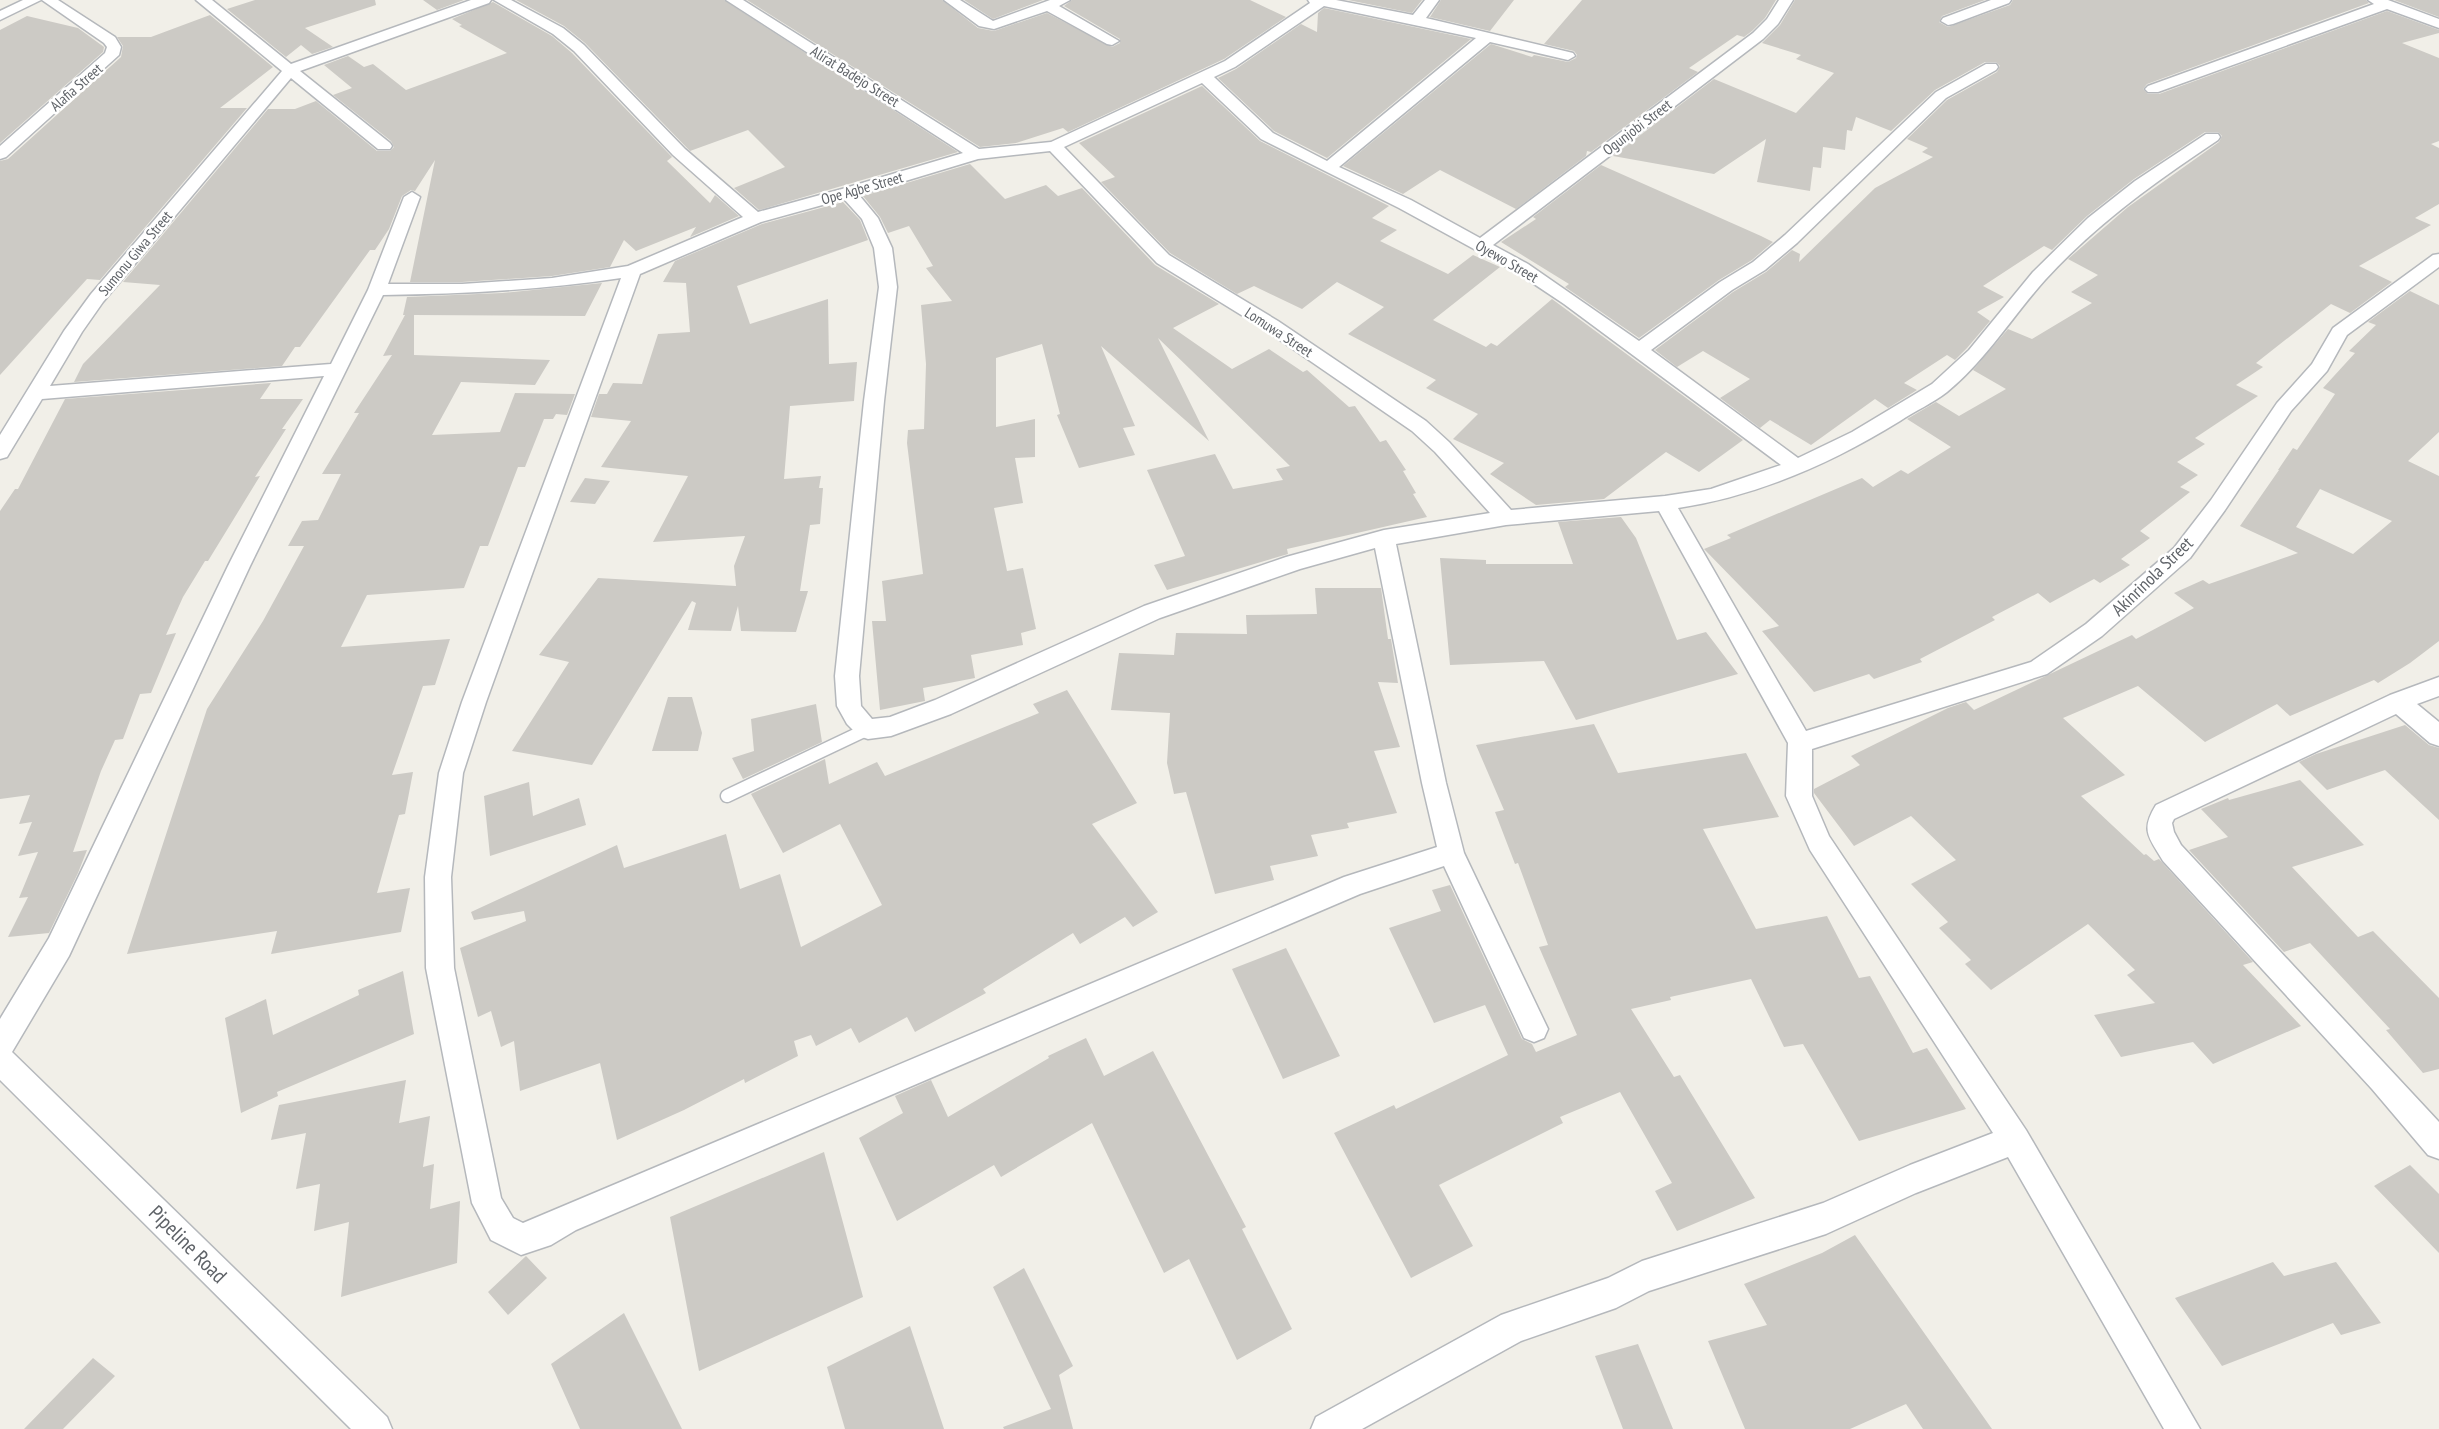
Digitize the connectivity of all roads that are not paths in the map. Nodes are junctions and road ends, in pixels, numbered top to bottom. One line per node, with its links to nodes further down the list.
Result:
1 (34, 0): 15 (street)
2 (49, 0): 29 (street, Alafia Street)
3 (203, 0): 23 (street)
4 (484, 0): 23 (street)
5 (501, 0): 34 (street)
6 (733, 0): 30 (street, Alirat Badejo Street)
7 (951, 0): 14 (street)
8 (1063, 0): 14 (street)
9 (1432, 0): 16 (street)
10 (1786, 0): 35 (street, Ogunjobi Street)
11 (2004, 0): 17 (street)
12 (1318, 1): 16 (street); 24 (street, Ope Agbe Street)
13 (2380, 2): 18 (street); 25 (street)
14 (1049, 6): 20 (street)
15 (0, 16)
16 (1417, 20): 19 (street)
17 (1948, 21)
18 (2439, 24)
19 (1488, 36): 21 (street); 31 (street)
20 (1112, 41)
21 (1568, 56)
22 (1991, 67): 39 (street)
23 (291, 69): 27 (street); 41 (street, Sumonu Giwa Street)
24 (1205, 77): 28 (street, Ope Agbe Street); 31 (street, Oyewo Street)
25 (2153, 89)
26 (2212, 137): 43 (street)
27 (384, 146)
28 (1054, 146): 30 (street, Ope Agbe Street); 45 (street, Lomuwa Street)
29 (0, 154)
30 (976, 154): 32 (street, Ope Agbe Street)
31 (1328, 168): 35 (street, Oyewo Street)
32 (848, 193): 34 (street, Ope Agbe Street); 49 (street)
33 (412, 197): 38 (street)
34 (755, 219): 37 (street, Ope Agbe Street)
35 (1480, 246): 39 (street, Oyewo Street)
36 (2439, 259): 51 (street, Akinrinola Street)
37 (632, 271): 38 (street, Ope Agbe Street); 53 (street)
38 (377, 290): 40 (street)
39 (1639, 350): 43 (street, Oyewo Street)
40 (338, 369): 41 (street); 55 (street)
41 (35, 393): 42 (street, Sumonu Giwa Street)
42 (0, 453)
43 (1797, 467): 44 (street)
44 (1665, 504): 45 (street); 51 (street)
45 (1506, 518): 46 (street)
46 (1384, 538): 49 (street); 53 (street)
47 (2439, 686): 48 (street)
48 (2398, 702): 50 (street); 58 (street)
49 (868, 729): 52 (lane)
50 (2439, 736)
51 (1800, 743): 57 (street)
52 (728, 796)
53 (1451, 853): 54 (street)
54 (1534, 1029)
55 (0, 1045)
56 (0, 1060): 59 (street, Pipeline Road)
57 (2016, 1140): 60 (street); 61 (street)
58 (2439, 1144)
59 (375, 1429)
60 (1328, 1429)
61 (2183, 1429)

